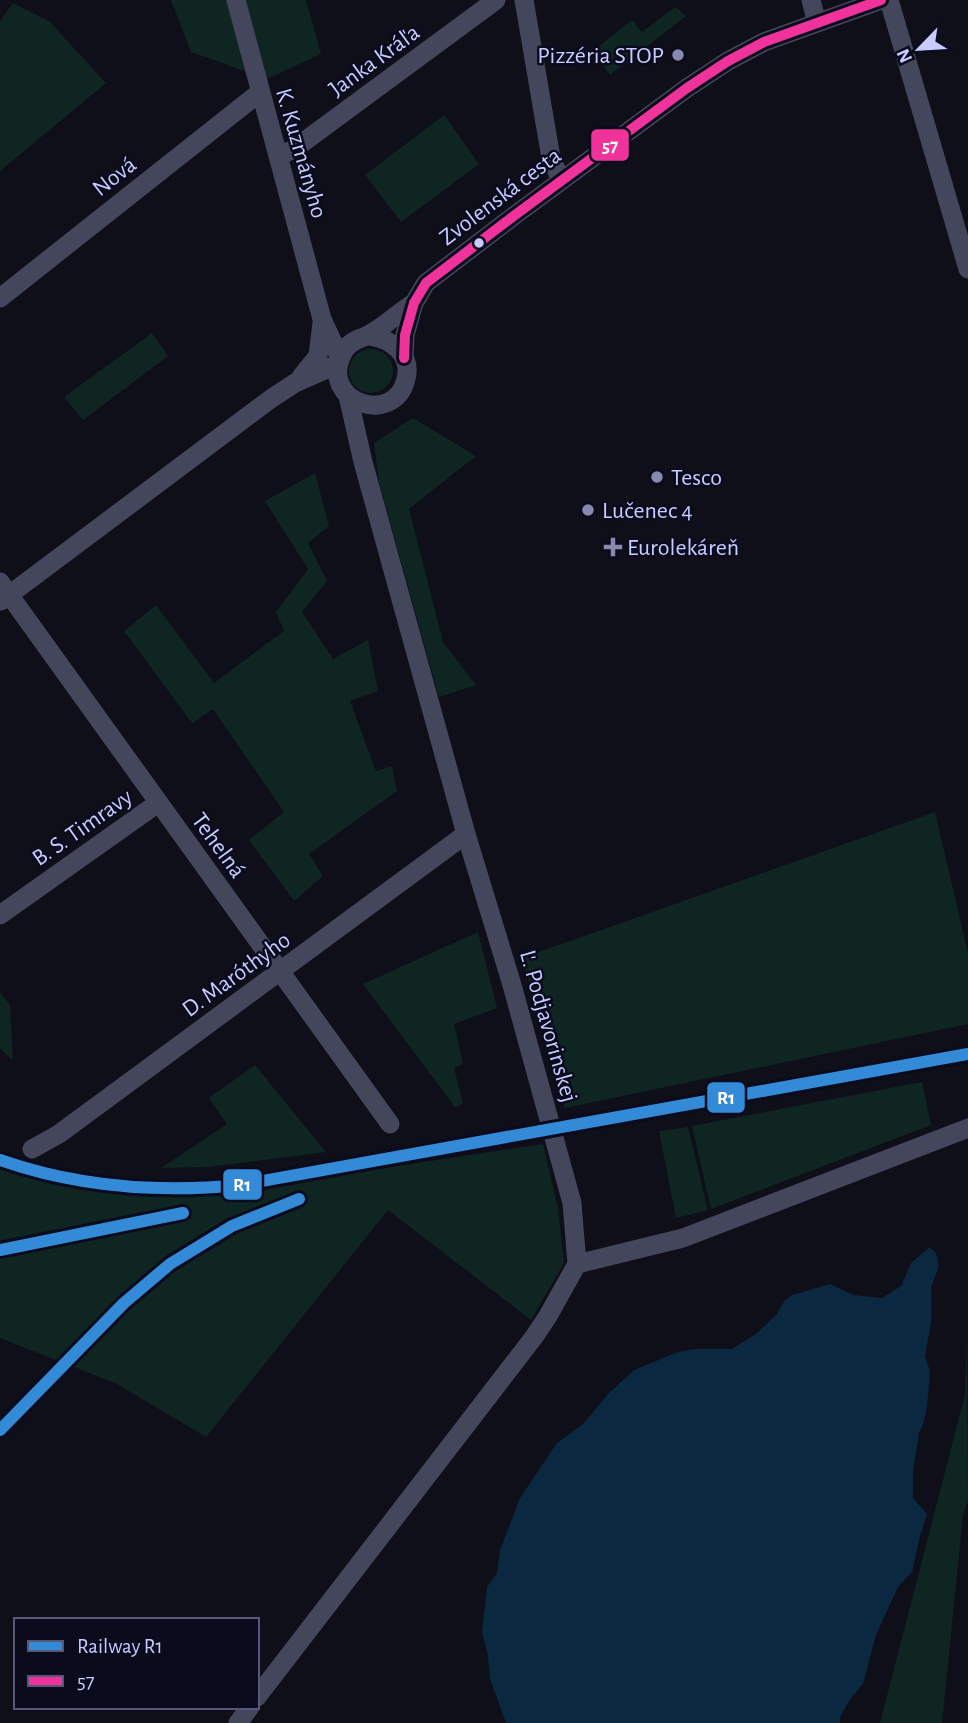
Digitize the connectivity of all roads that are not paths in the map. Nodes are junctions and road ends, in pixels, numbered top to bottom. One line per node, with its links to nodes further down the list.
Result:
1 (236, 0): 8 (street, K. Kuzmányho)
2 (496, 0): 9 (street, Janka Kráľa)
3 (524, 0): 10 (street)
4 (811, 0): 7 (street)
5 (881, 0): 7 (street, Zvolenská cesta)
6 (889, 0): 11 (street)
7 (817, 23): 10 (street, Zvolenská cesta)
8 (259, 93): 9 (street, K. Kuzmányho); 12 (street, Nová)
9 (279, 156): 14 (street, K. Kuzmányho)
10 (562, 180): 13 (street, Zvolenská cesta)
11 (968, 269)
12 (0, 298)
13 (414, 303): 15 (street, Zvolenská cesta); 16 (street, Zvolenská cesta)
14 (322, 319): 15 (street); 17 (street, K. Kuzmányho); 18 (street, K. Kuzmányho)
15 (364, 338): 16 (street); 17 (street, Zvolenská cesta)
16 (404, 358): 20 (street, Zvolenská cesta)
17 (339, 361): 18 (street, Zvolenská cesta); 19 (street)
18 (295, 383): 19 (street); 22 (street, Zvolenská cesta)
19 (346, 393): 20 (street); 21 (street, Ľ. Podjavorinskej)
20 (379, 405): 21 (street)
21 (361, 447): 24 (street, Ľ. Podjavorinskej)
22 (3, 592): 23 (street, Tehelná)
23 (158, 803): 25 (street, B. S. Timravy); 26 (street, Tehelná)
24 (466, 834): 26 (street, D. Maróthyho); 30 (street, Ľ. Podjavorinskej)
25 (0, 915)
26 (282, 971): 27 (street, Tehelná); 29 (street, D. Maróthyho)
27 (390, 1124)
28 (968, 1128): 30 (street)
29 (32, 1149)
30 (577, 1264): 31 (street)
31 (259, 1695)

